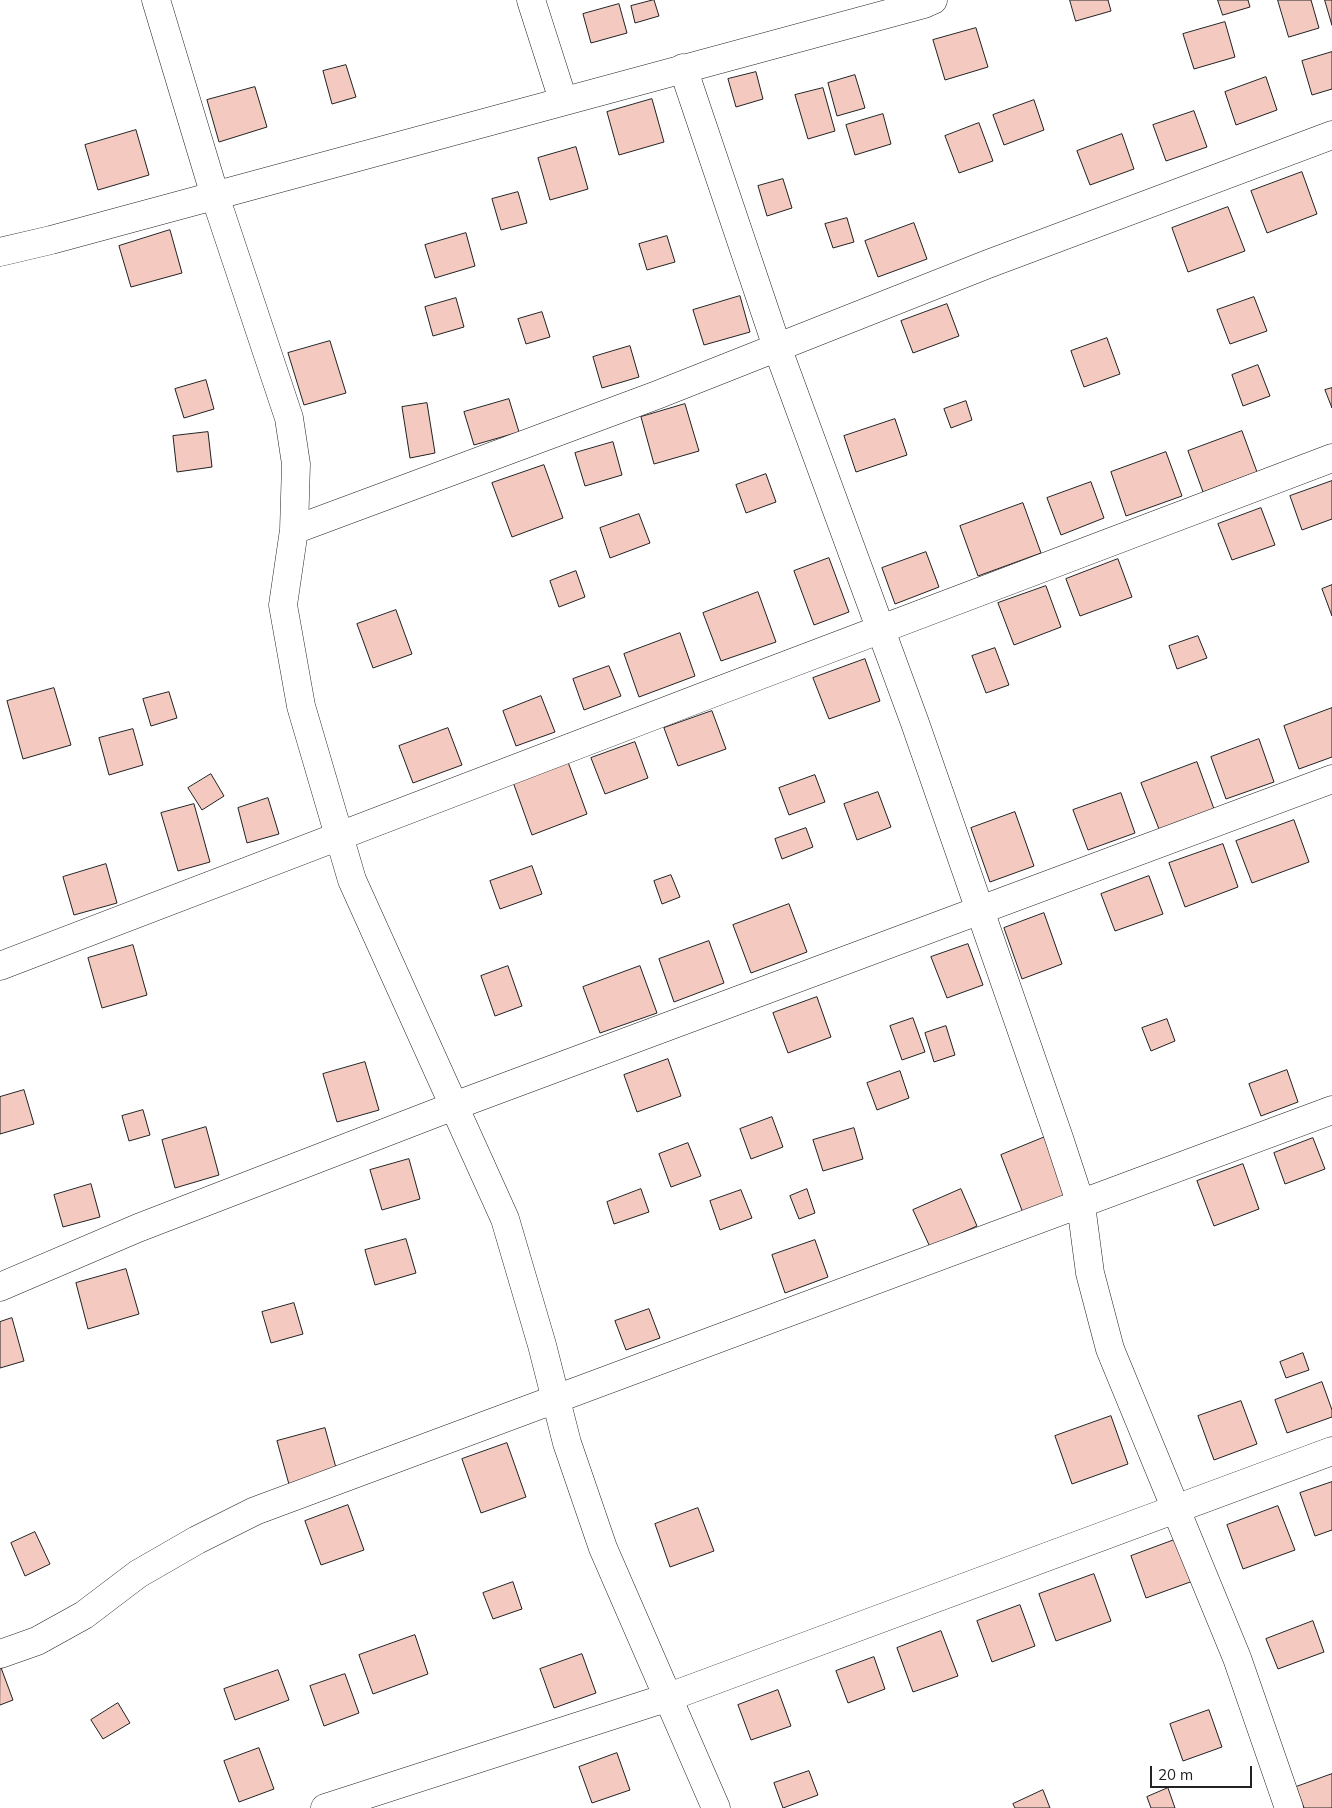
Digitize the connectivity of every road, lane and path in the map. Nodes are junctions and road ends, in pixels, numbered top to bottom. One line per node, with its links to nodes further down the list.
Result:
1 (156, 0): 7 (street)
2 (531, 0): 5 (street)
3 (933, 0): 4 (street)
4 (683, 68): 5 (street); 9 (street)
5 (563, 100): 7 (street)
6 (1332, 135): 9 (street)
7 (215, 196): 8 (street); 11 (street)
8 (0, 252)
9 (777, 348): 11 (street); 12 (street)
10 (1332, 458): 12 (street)
11 (294, 530): 14 (street)
12 (881, 631): 14 (street); 15 (street)
13 (1332, 779): 15 (street)
14 (339, 834): 16 (street); 17 (street)
15 (980, 909): 17 (street); 19 (street)
16 (0, 966)
17 (454, 1106): 20 (street); 21 (street)
18 (1332, 1110): 19 (street)
19 (1081, 1205): 21 (street); 23 (street)
20 (0, 1287)
21 (556, 1399): 24 (street); 25 (street)
22 (1332, 1450): 23 (street)
23 (1176, 1508): 25 (street); 28 (street)
24 (0, 1654)
25 (668, 1697): 26 (street); 27 (street)
26 (325, 1808)
27 (716, 1808)
28 (1289, 1808)

